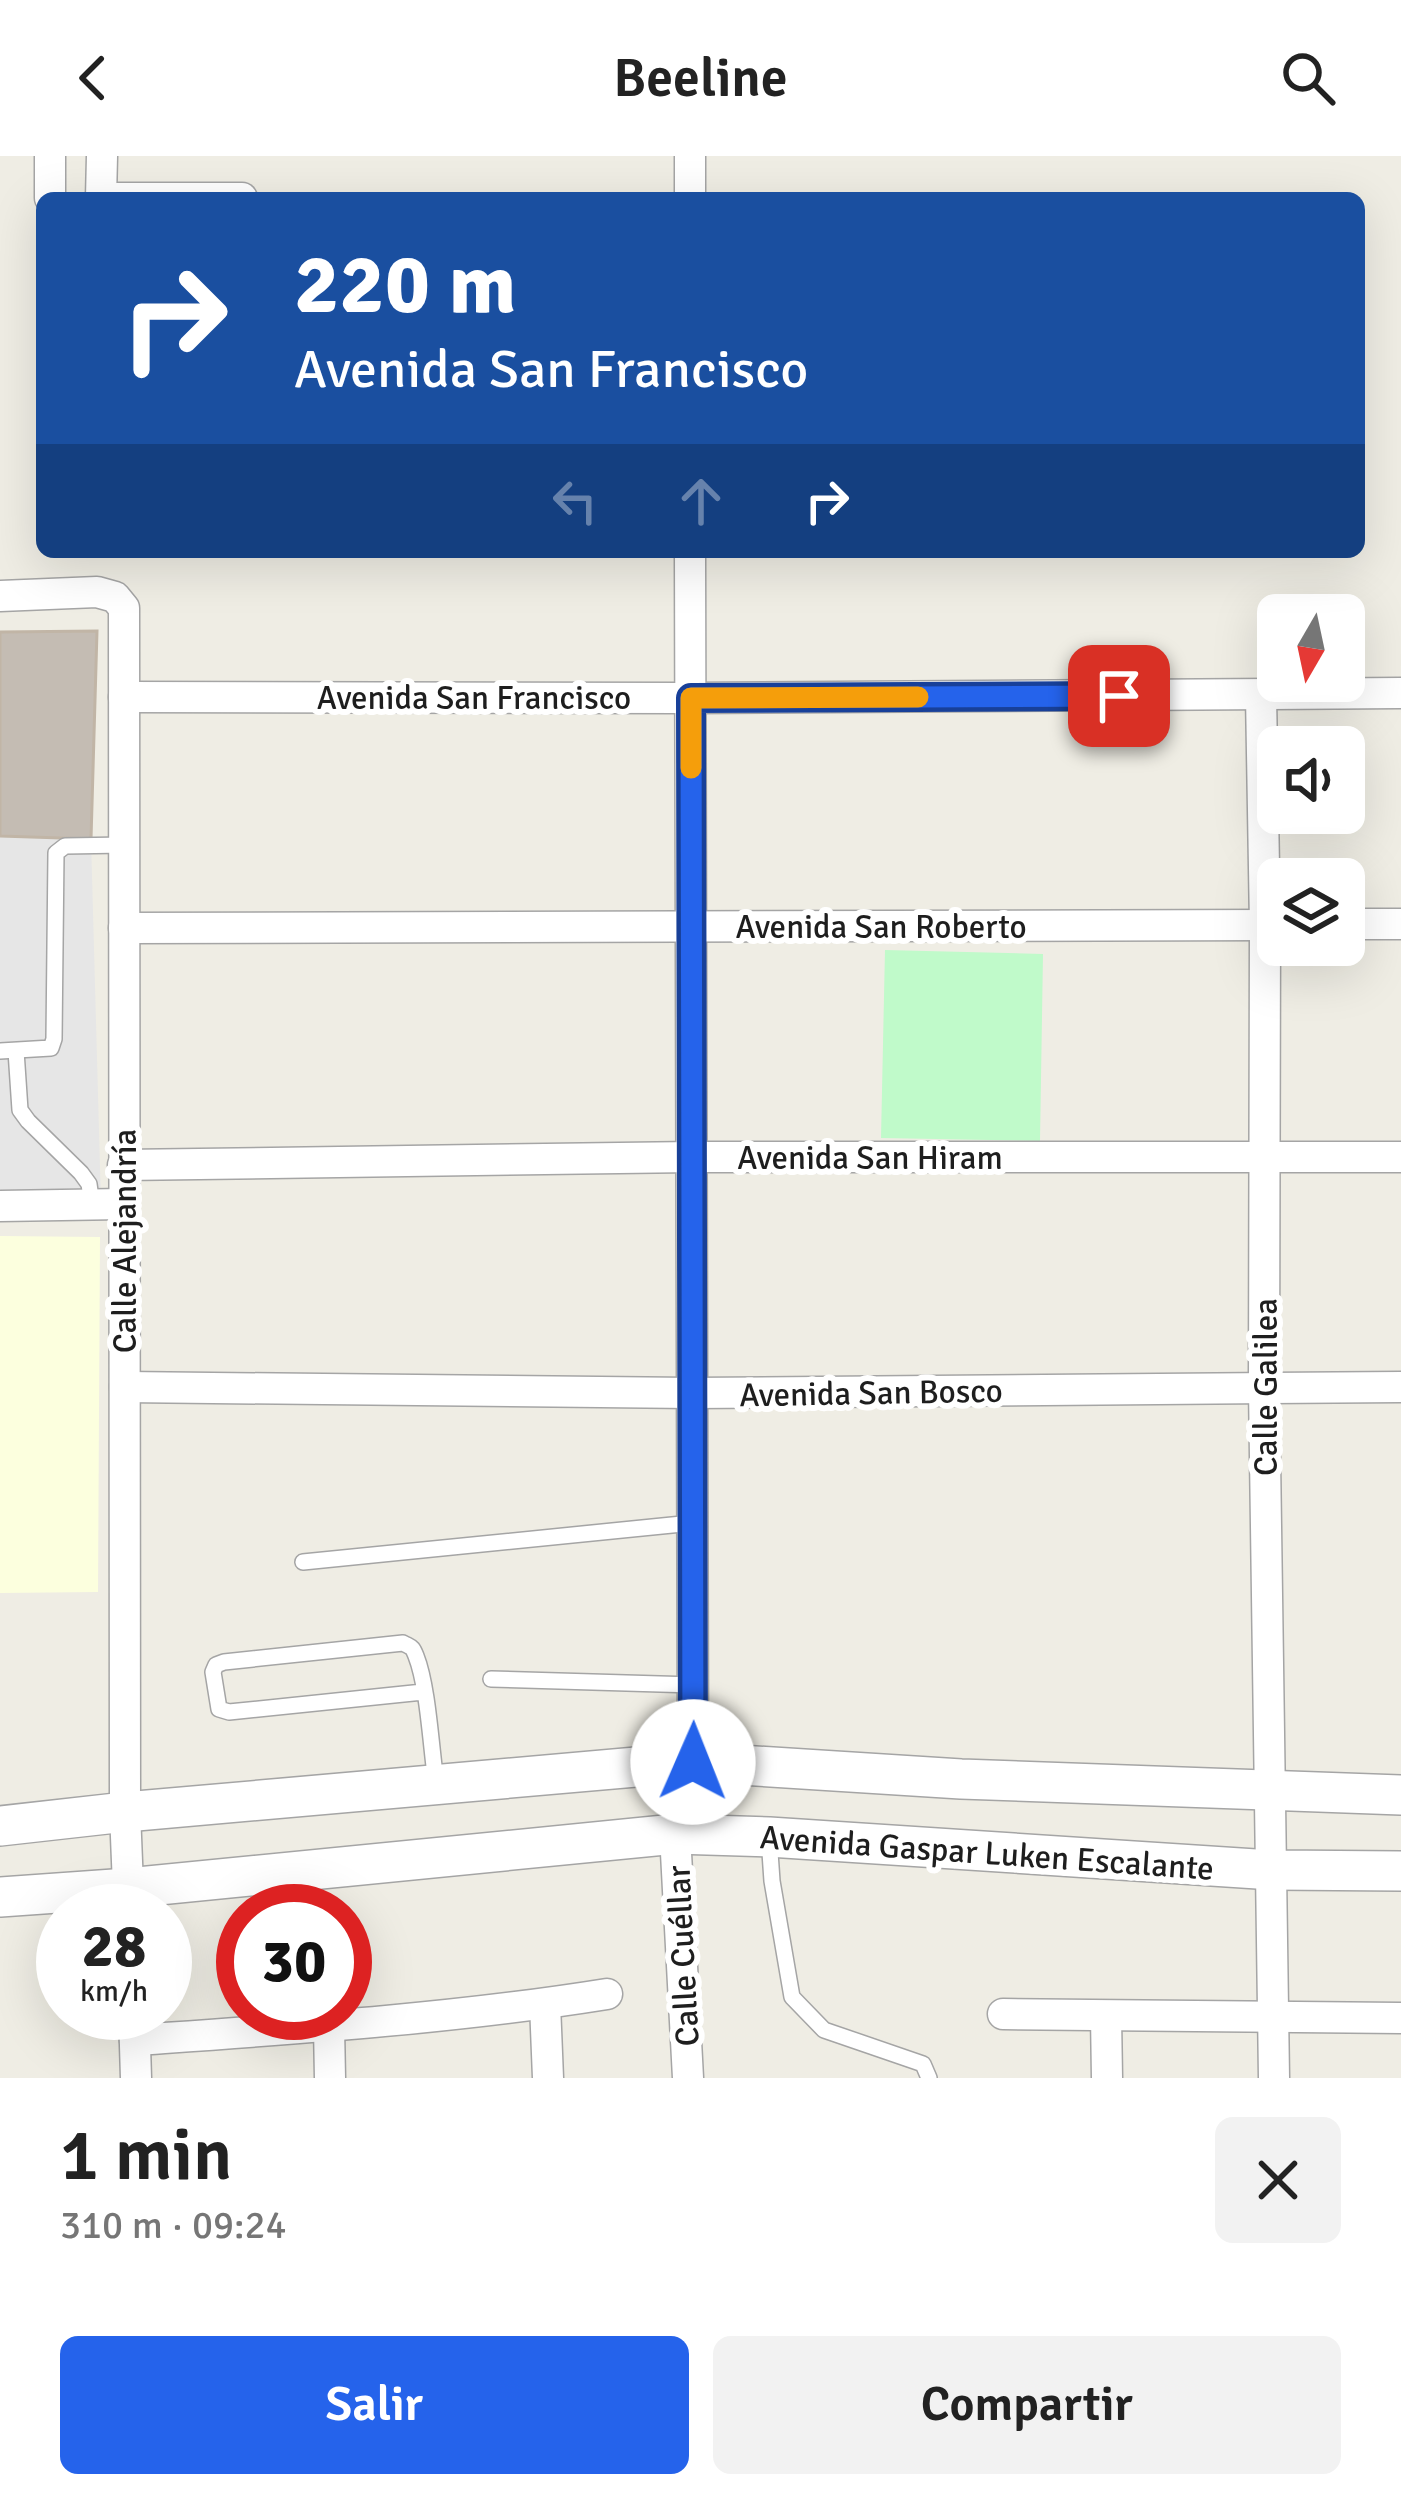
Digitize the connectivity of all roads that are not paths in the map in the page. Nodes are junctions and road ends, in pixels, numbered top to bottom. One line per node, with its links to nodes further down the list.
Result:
1 (50, 156): 4 (street)
2 (102, 156): 5 (street)
3 (690, 156): 6 (street)
4 (50, 192)
5 (101, 192)
6 (690, 192)
7 (690, 558): 13 (street)
8 (0, 596): 12 (street, Calle Alejandría)
9 (1401, 693): 10 (street, Avenida San Francisco)
10 (1365, 694)
11 (1257, 695): 13 (street, Avenida San Francisco)
12 (124, 697): 13 (street, Avenida San Francisco); 15 (street, Calle Alejandría)
13 (691, 698): 20 (street)
14 (1262, 702): 16 (street, Calle Galilea)
15 (124, 845): 21 (street, Calle Alejandría); 23 (lane)
16 (1269, 858)
17 (1401, 924): 19 (street)
18 (1257, 925): 20 (street, Avenida San Roberto)
19 (1365, 925)
20 (691, 926): 21 (street, Avenida San Roberto); 24 (street)
21 (124, 928): 27 (street, Calle Alejandría)
22 (1271, 966): 26 (street, Calle Galilea)
23 (8, 1051): 28 (lane)
24 (693, 1157): 26 (street, Avenida San Hiram); 27 (street, Avenida San Hiram); 33 (street)
25 (1401, 1157): 26 (street, Avenida San Hiram)
26 (1264, 1158): 32 (street, Calle Galilea)
27 (123, 1165): 28 (street, Calle Alejandría)
28 (108, 1204): 29 (street); 30 (street, Calle Alejandría)
29 (0, 1206)
30 (125, 1387): 33 (street, Avenida San Bosco); 43 (street, Calle Alejandría)
31 (1401, 1387): 32 (street, Avenida San Bosco)
32 (1264, 1388): 33 (street, Avenida San Bosco); 41 (street, Calle Galilea)
33 (691, 1393): 34 (street)
34 (692, 1523): 35 (lane); 37 (street)
35 (303, 1562)
36 (490, 1679): 37 (lane)
37 (694, 1685): 39 (street)
38 (423, 1692): 38 (lane); 40 (lane)
39 (693, 1762): 40 (street); 41 (street)
40 (437, 1784): 43 (street)
41 (1268, 1792): 42 (street); 47 (street, Calle Galilea)
42 (1401, 1795)
43 (125, 1812): 44 (street); 49 (street, Calle Alejandría)
44 (0, 1826)
45 (675, 1834): 46 (street, Avenida Gaspar Luken Escalante); 50 (street, Avenida Gaspar Luken Escalante); 65 (street, Calle Cuéllar)
46 (769, 1837): 47 (street, Avenida Gaspar Luken Escalante); 66 (lane)
47 (1273, 1870): 48 (street, Avenida Gaspar Luken Escalante); 57 (street, Calle Galilea)
48 (1401, 1871)
49 (128, 1884)
50 (192, 1892)
51 (0, 1897): 52 (street, Avenida Gaspar Luken Escalante)
52 (36, 1898)
53 (607, 1994): 54 (street)
54 (544, 2004): 59 (street); 64 (street)
55 (1003, 2014): 56 (street)
56 (1106, 2016): 57 (street); 67 (street)
57 (1272, 2018): 58 (street); 68 (street, Calle Galilea)
58 (1401, 2018)
59 (372, 2022)
60 (135, 2040): 62 (street)
61 (329, 2040): 63 (street)
62 (136, 2078)
63 (330, 2078)
64 (548, 2078)
65 (688, 2078)
66 (929, 2078)
67 (1107, 2078)
68 (1274, 2078)

